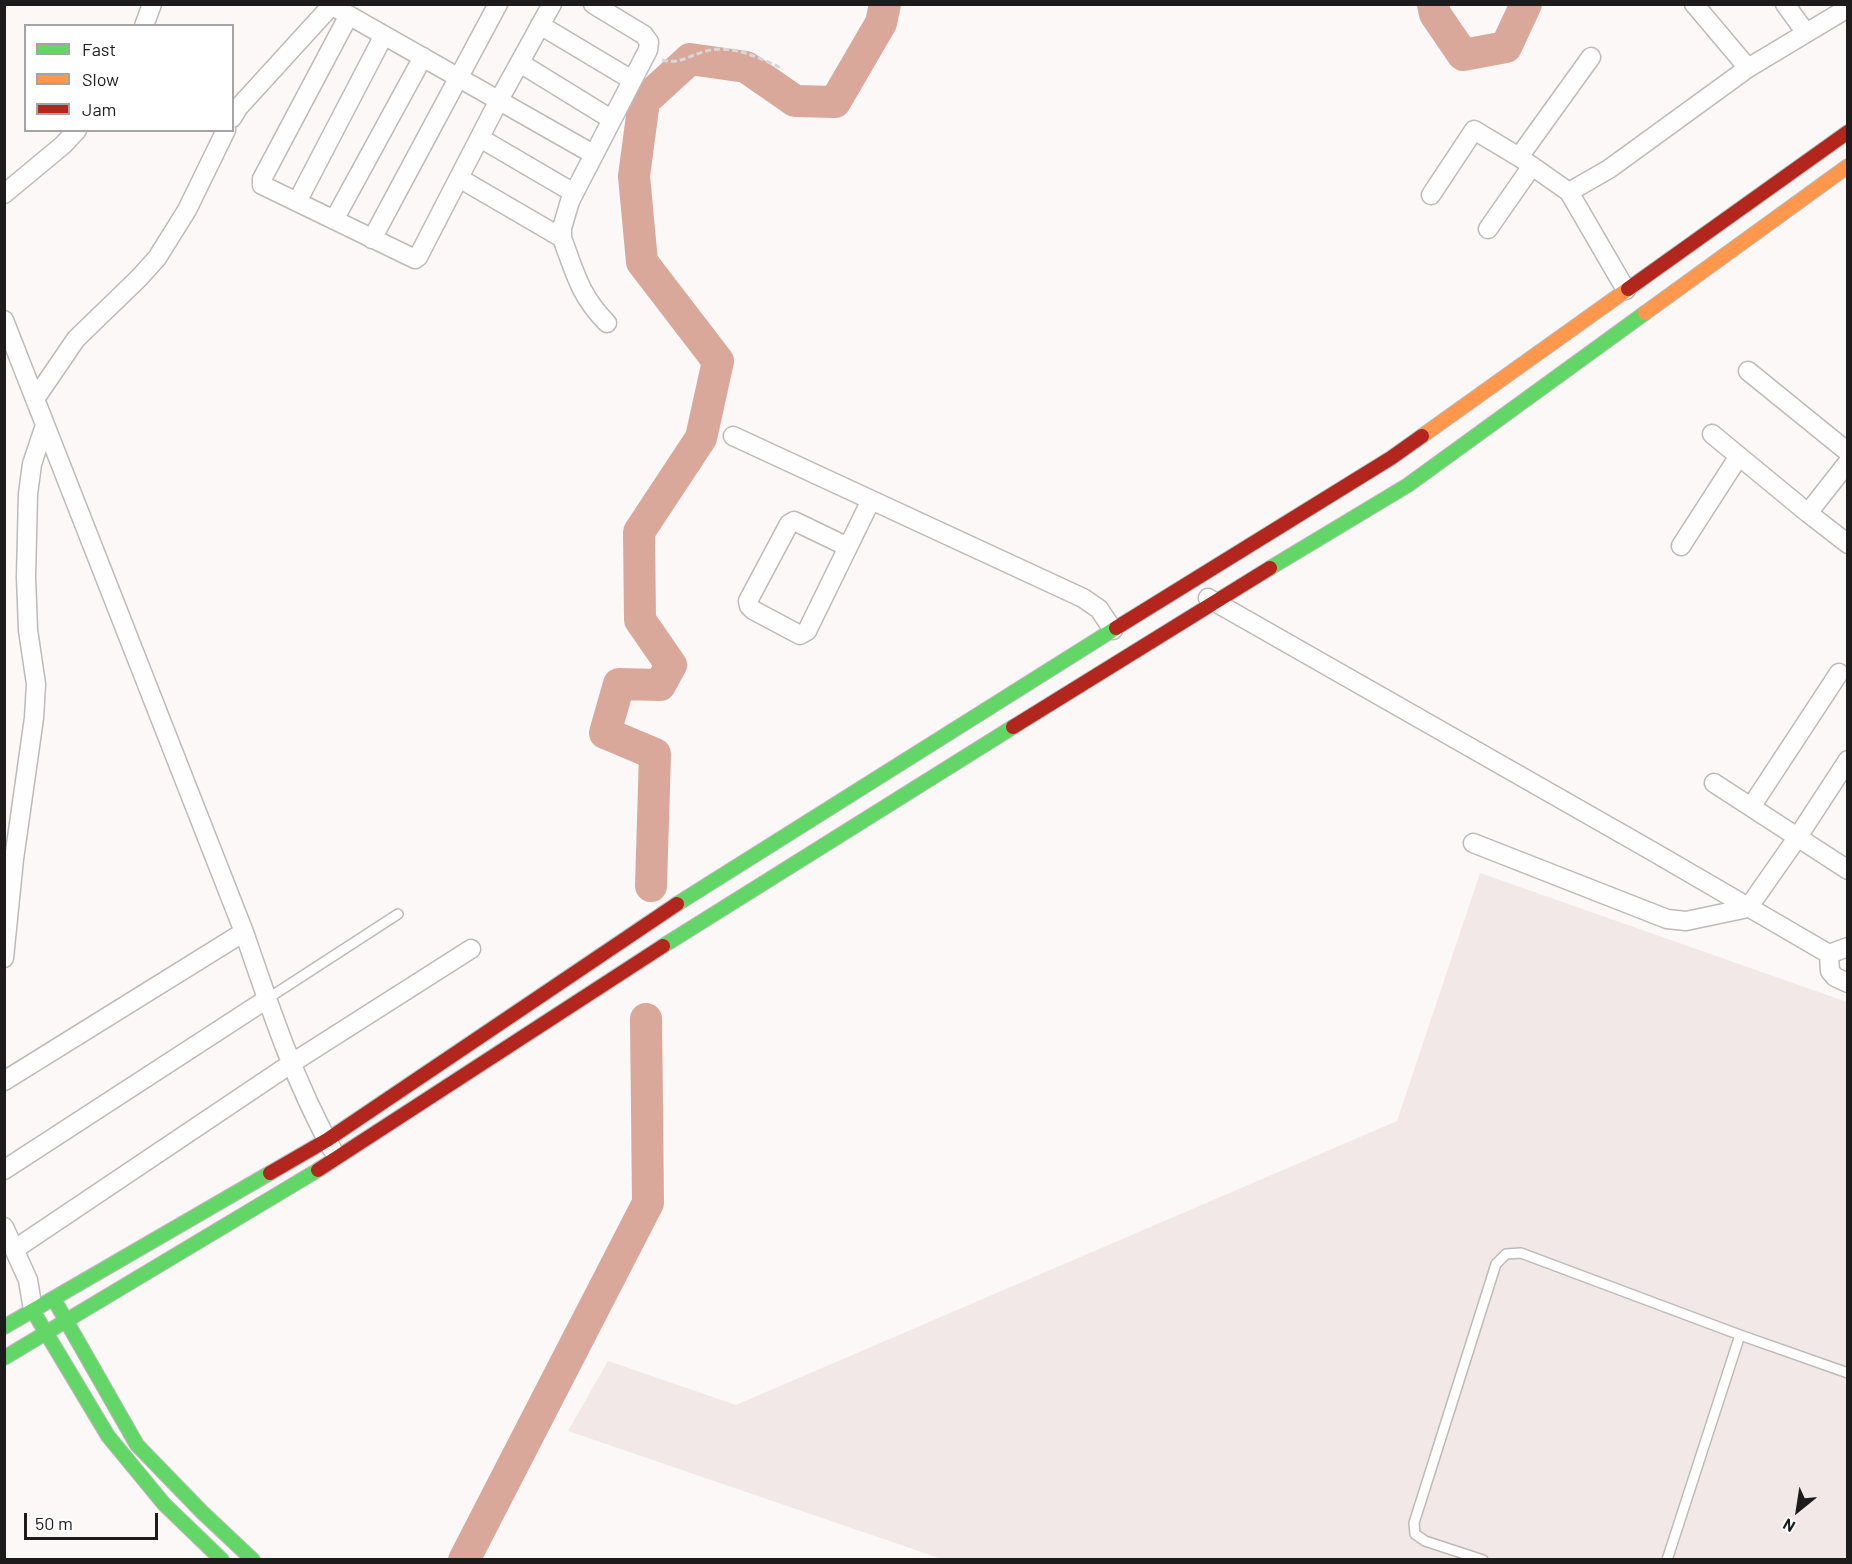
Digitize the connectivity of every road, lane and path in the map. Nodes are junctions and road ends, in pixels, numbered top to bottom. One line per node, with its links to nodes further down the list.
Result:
1 (152, 4): 10 (street)
2 (498, 4): 20 (street)
3 (552, 4): 11 (street)
4 (593, 4): 14 (street)
5 (1694, 4): 18 (street)
6 (1785, 4): 12 (street)
7 (330, 5): 9 (street); 23 (street)
8 (1848, 8): 12 (street)
9 (349, 15): 13 (street); 37 (street)
10 (145, 24)
11 (540, 26): 17 (street); 21 (street)
12 (1806, 33): 18 (street)
13 (384, 35): 15 (street); 37 (street)
14 (648, 50): 19 (path); 21 (street)
15 (423, 57): 20 (street); 38 (street)
16 (1591, 57): 30 (street)
17 (520, 63): 22 (street); 24 (street)
18 (1748, 68): 33 (street)
19 (783, 69)
20 (458, 78): 22 (street); 41 (street)
21 (632, 80): 24 (street)
22 (499, 100): 28 (street); 29 (street)
23 (234, 115)
24 (612, 118): 29 (street)
25 (75, 132): 35 (street)
26 (225, 132): 46 (street)
27 (1848, 132): 42 (main road)
28 (480, 138): 32 (street); 34 (street)
29 (593, 154): 34 (street)
30 (1525, 162): 33 (street); 36 (street); 39 (street)
31 (1848, 166): 59 (main road)
32 (459, 178): 40 (street); 41 (street)
33 (1569, 192): 42 (street)
34 (574, 193): 40 (street)
35 (4, 194)
36 (1431, 195)
37 (297, 202): 38 (street)
38 (334, 220): 41 (street)
39 (1488, 229)
40 (562, 238): 44 (street)
41 (372, 239)
42 (1626, 290): 58 (main road)
43 (4, 320): 46 (street)
44 (607, 323)
45 (1748, 371): 50 (street)
46 (35, 399): 47 (street)
47 (45, 425): 70 (street); 74 (street)
48 (1712, 434): 51 (street)
49 (733, 436): 53 (street)
50 (1848, 452)
51 (1739, 456): 54 (street); 56 (street)
52 (1848, 462): 54 (street)
53 (871, 500): 57 (street); 60 (street)
54 (1808, 513): 55 (street)
55 (1848, 544)
56 (1681, 546)
57 (848, 548): 57 (street)
58 (1190, 583): 59 (street); 60 (main road)
59 (1214, 602): 68 (street); 80 (main road)
60 (1113, 630): 79 (main road)
61 (1839, 673): 64 (street)
62 (1848, 760): 65 (street)
63 (1714, 783): 64 (street)
64 (1751, 807): 65 (street)
65 (1797, 838): 67 (street); 68 (street)
66 (1473, 843): 68 (street)
67 (1846, 864)
68 (1748, 908): 73 (street)
69 (399, 914): 76 (lane)
70 (244, 932): 76 (street); 78 (street)
71 (1848, 947): 73 (street)
72 (471, 949): 77 (street)
73 (1829, 954): 75 (street)
74 (4, 958)
75 (1848, 983)
76 (267, 999): 77 (street); 81 (street)
77 (292, 1063): 79 (street); 83 (street)
78 (4, 1081)
79 (327, 1140): 80 (street); 85 (main road)
80 (337, 1158): 87 (main road)
81 (4, 1170)
82 (4, 1227): 83 (street)
83 (15, 1249): 84 (street)
84 (28, 1280): 85 (street); 86 (street)
85 (52, 1298): 86 (main road); 87 (main road)
86 (33, 1310): 88 (main road); 89 (main road)
87 (67, 1322): 89 (main road); 94 (main road)
88 (4, 1327)
89 (46, 1334): 91 (main road); 93 (main road)
90 (1740, 1335): 92 (lane); 95 (lane); 96 (lane)
91 (4, 1358)
92 (1848, 1373)
93 (222, 1560)
94 (253, 1560)
95 (1483, 1560)
96 (1667, 1560)

